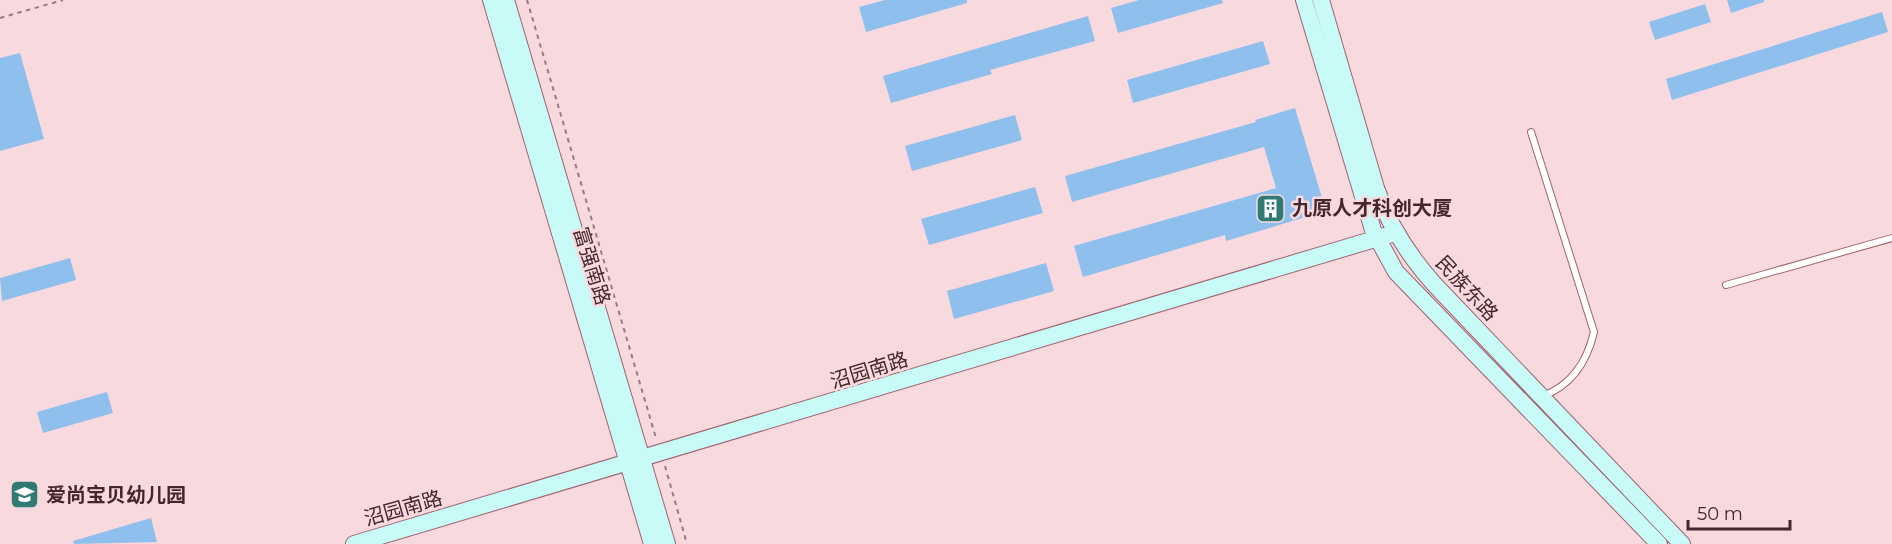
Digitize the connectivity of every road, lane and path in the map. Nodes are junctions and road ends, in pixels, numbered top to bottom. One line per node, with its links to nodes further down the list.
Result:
1 (63, 0): 7 (path)
2 (491, 0): 15 (main road, 富强南路)
3 (506, 0): 15 (main road, 富强南路)
4 (527, 0): 14 (path)
5 (1304, 0): 10 (main road, 民族东路)
6 (1321, 0): 9 (main road, 民族东路)
7 (0, 18)
8 (1531, 132): 13 (lane)
9 (1395, 233): 10 (main road, 沼园南路); 13 (main road, 民族东路)
10 (1378, 238): 14 (main road, 沼园南路); 20 (main road, 民族东路)
11 (1892, 238): 12 (lane)
12 (1726, 285)
13 (1541, 397): 21 (main road, 民族东路)
14 (661, 454): 15 (main road, 沼园南路); 19 (path)
15 (635, 462): 16 (main road, 沼园南路); 17 (main road, 富强南路); 18 (main road, 富强南路)
16 (354, 544)
17 (652, 544)
18 (667, 544)
19 (687, 544)
20 (1659, 544)
21 (1682, 544)

